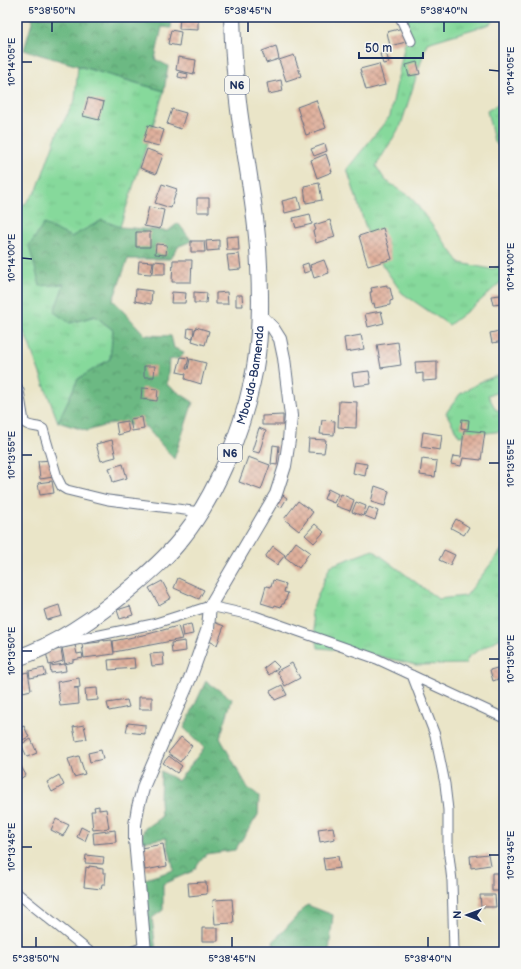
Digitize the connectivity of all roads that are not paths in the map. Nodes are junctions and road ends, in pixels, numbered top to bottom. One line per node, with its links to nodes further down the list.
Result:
1 (232, 17): 4 (highway, Mbouda-Bamenda / N6)
2 (400, 17): 3 (street)
3 (411, 41)
4 (260, 315): 6 (highway, Mbouda-Bamenda / N6); 7 (street)
5 (17, 387): 6 (street)
6 (200, 512): 8 (highway, Mbouda-Bamenda / N6)
7 (210, 606): 8 (street); 10 (street); 13 (street)
8 (46, 646): 9 (highway, Mbouda-Bamenda / N6)
9 (17, 658)
10 (412, 675): 11 (street); 16 (street)
11 (504, 718)
12 (17, 893): 14 (street)
13 (145, 949): 15 (street)
14 (90, 952)
15 (131, 952)
16 (454, 952)

